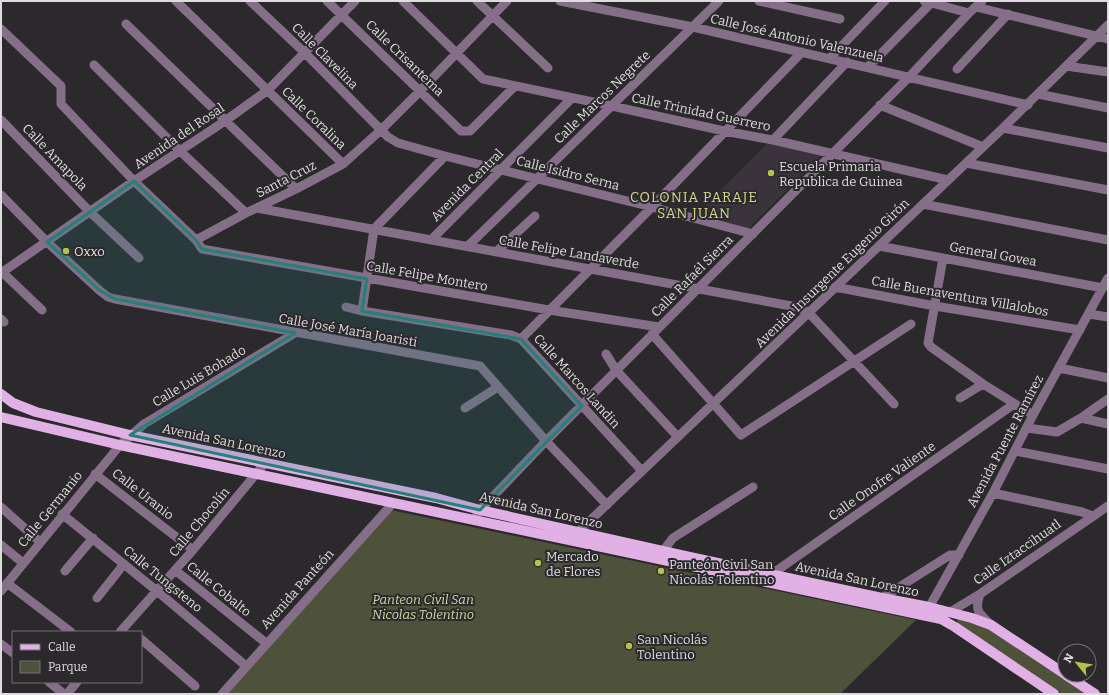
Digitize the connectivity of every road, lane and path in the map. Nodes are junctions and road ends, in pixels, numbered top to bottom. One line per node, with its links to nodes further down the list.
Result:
1 (176, 1): 37 (street, Calle Coralina)
2 (250, 1): 25 (street, Calle Clavelina)
3 (327, 1): 15 (street, Calle Crisantema)
4 (355, 1): 15 (street, Avenida del Rosal)
5 (403, 1): 26 (street, Calle Trinidad Guerrero)
6 (477, 1): 16 (street)
7 (507, 1): 16 (street, Santa Cruz)
8 (560, 1): 20 (street, Calle José Antonio Valenzuela)
9 (720, 1): 20 (street, Calle Marcos Negrete)
10 (759, 1): 17 (street)
11 (885, 1): 27 (street)
12 (928, 2): 13 (street); 31 (street)
13 (976, 7): 14 (street); 35 (street, Calle Rafaél Sierra)
14 (1008, 14): 22 (street); 33 (street)
15 (341, 15): 25 (street, Avenida del Rosal); 38 (street, Calle Crisantema)
16 (493, 16): 26 (street, Santa Cruz); 32 (street)
17 (840, 18)
18 (126, 24): 46 (street)
19 (1108, 25): 22 (street, Avenida Insurgente Eugenio Girón)
20 (693, 27): 24 (street, Calle José Antonio Valenzuela); 43 (street, Calle Marcos Negrete)
21 (1, 29): 61 (street, Calle Felipe Montero)
22 (1096, 36): 23 (street); 30 (street, Avenida Insurgente Eugenio Girón)
23 (1108, 39)
24 (802, 52): 27 (street, Calle José Antonio Valenzuela); 49 (street)
25 (305, 53): 37 (street, Avenida del Rosal); 48 (street, Calle Clavelina)
26 (456, 54): 36 (street, Calle Trinidad Guerrero); 38 (street, Santa Cruz)
27 (830, 58): 28 (street, Calle José Antonio Valenzuela)
28 (847, 62): 31 (street, Calle José Antonio Valenzuela); 50 (street)
29 (94, 65): 53 (street)
30 (1066, 66): 34 (street); 39 (street, Avenida Insurgente Eugenio Girón)
31 (868, 67): 35 (street, Calle José Antonio Valenzuela)
32 (548, 68)
33 (957, 70)
34 (1108, 72)
35 (909, 77): 41 (street, Calle José Antonio Valenzuela); 42 (street, Calle Rafaél Sierra)
36 (514, 86): 38 (street, Calle Crisantema); 40 (street, Calle Trinidad Guerrero)
37 (268, 90): 46 (street, Avenida del Rosal); 57 (street, Calle Coralina)
38 (420, 91): 48 (street, Santa Cruz)
39 (1038, 94): 41 (street, Avenida Insurgente Eugenio Girón); 44 (street)
40 (572, 98): 43 (street, Calle Trinidad Guerrero); 58 (street, Avenida Central)
41 (1028, 104): 47 (street, Avenida Insurgente Eugenio Girón)
42 (880, 105): 51 (street); 54 (street, Calle Rafaél Sierra)
43 (612, 106): 49 (street, Calle Trinidad Guerrero); 59 (street, Calle Marcos Negrete)
44 (1108, 108)
45 (1, 120): 68 (street, Calle Amapola)
46 (225, 121): 53 (street, Avenida del Rosal); 62 (street)
47 (1003, 128): 51 (street, Avenida Insurgente Eugenio Girón); 52 (street)
48 (380, 130): 55 (street, Calle Isidro Serna); 57 (street, Santa Cruz)
49 (724, 131): 50 (street, Calle Trinidad Guerrero); 66 (street)
50 (773, 140): 54 (street, Calle Trinidad Guerrero)
51 (983, 147): 56 (street, Avenida Insurgente Eugenio Girón)
52 (1108, 148)
53 (180, 151): 61 (street, Avenida del Rosal); 69 (street)
54 (831, 154): 60 (street, Calle Trinidad Guerrero); 72 (street, Calle Rafaél Sierra)
55 (445, 156): 58 (street, Calle Isidro Serna); 71 (street)
56 (966, 163): 60 (street, Avenida Insurgente Eugenio Girón); 63 (street)
57 (343, 164): 62 (street, Santa Cruz)
58 (501, 169): 59 (street, Calle Isidro Serna); 73 (street, Avenida Central)
59 (537, 178): 66 (street, Calle Isidro Serna); 77 (street, Calle Marcos Negrete)
60 (948, 180): 65 (street, Avenida Insurgente Eugenio Girón)
61 (134, 181): 68 (street, Avenida del Rosal); 74 (street, Calle Felipe Montero)
62 (296, 189): 67 (street, Santa Cruz)
63 (1108, 190)
64 (1, 195): 76 (street, Calle José María Joaristi)
65 (923, 204): 75 (street); 78 (street, Avenida Insurgente Eugenio Girón)
66 (652, 207): 72 (street, Calle Isidro Serna); 82 (street)
67 (257, 208): 69 (street, Santa Cruz); 71 (street, Calle Felipe Landaverde)
68 (90, 212): 76 (street, Avenida del Rosal); 80 (street, Calle Amapola)
69 (246, 213): 74 (street, Santa Cruz)
70 (535, 216): 79 (street)
71 (374, 229): 73 (street, Calle Felipe Landaverde); 85 (street)
72 (753, 234): 87 (street, Calle Rafaél Sierra)
73 (432, 239): 77 (street, Calle Felipe Landaverde)
74 (196, 240): 85 (street, Calle Felipe Montero)
75 (1108, 240)
76 (47, 242): 83 (street, Avenida del Rosal); 100 (street, Calle José María Joaristi)
77 (468, 246): 79 (street, Calle Felipe Landaverde)
78 (879, 246): 81 (street, General Govea); 86 (street, Avenida Insurgente Eugenio Girón)
79 (497, 252): 82 (street, Calle Felipe Landaverde)
80 (139, 258)
81 (943, 258): 88 (street, General Govea); 90 (street)
82 (591, 269): 87 (street, Calle Felipe Landaverde); 92 (street)
83 (1, 272): 91 (street)
84 (1108, 278): 88 (street, Avenida Puente Ramírez)
85 (367, 279): 92 (street, Calle Felipe Montero); 93 (street)
86 (835, 287): 90 (street, Calle Buenaventura Villalobos); 94 (street, Avenida Insurgente Eugenio Girón)
87 (698, 288): 94 (street, Calle Felipe Landaverde); 98 (street, Calle Rafaél Sierra)
88 (1103, 288): 95 (street, Avenida Puente Ramírez)
89 (346, 306): 93 (street, Calle Marcos Landin)
90 (935, 306): 99 (street, Calle Buenaventura Villalobos); 108 (street)
91 (42, 310)
92 (549, 310): 98 (street, Calle Felipe Montero); 102 (street)
93 (362, 311): 102 (street, Calle Marcos Landin)
94 (809, 312): 104 (street, Calle Felipe Landaverde); 113 (street, Avenida Insurgente Eugenio Girón)
95 (1089, 314): 96 (street); 99 (street, Avenida Puente Ramírez)
96 (1108, 317)
97 (911, 324): 104 (street)
98 (659, 327): 101 (street, Calle Rafaél Sierra)
99 (1080, 330): 105 (street, Avenida Puente Ramírez)
100 (295, 334): 109 (street, Calle José María Joaristi); 123 (street, Calle Luis Bohado)
101 (652, 334): 106 (street, Calle Rafaél Sierra); 113 (street)
102 (521, 339): 116 (street, Calle Marcos Landin)
103 (606, 354): 106 (street)
104 (854, 362): 113 (street); 114 (street, Calle Felipe Landaverde)
105 (1059, 368): 107 (street); 118 (street, Avenida Puente Ramírez)
106 (616, 370): 116 (street, Calle Rafaél Sierra); 124 (street)
107 (1108, 378)
108 (983, 384): 111 (street); 115 (street)
109 (498, 386): 117 (street); 125 (street, Calle José María Joaristi)
110 (1, 394): 123 (main road, Avenida San Lorenzo)
111 (960, 398)
112 (1108, 399): 120 (street)
113 (713, 404): 124 (street, Avenida Insurgente Eugenio Girón)
114 (894, 404)
115 (1014, 404): 118 (street); 157 (street, Calle Onofre Valiente)
116 (582, 406): 125 (street, Calle Rafaél Sierra); 132 (street, Calle Marcos Landin)
117 (465, 408)
118 (1033, 415): 122 (street, Avenida Puente Ramírez)
119 (1, 417): 126 (main road, Avenida San Lorenzo)
120 (1081, 418): 121 (street); 122 (street)
121 (1108, 424)
122 (1027, 428): 127 (street, Avenida Puente Ramírez)
123 (130, 435): 126 (street, Calle Luis Bohado); 128 (main road, Avenida San Lorenzo)
124 (678, 437): 132 (street, Avenida Insurgente Eugenio Girón)
125 (546, 441): 138 (street, Calle José María Joaristi); 141 (street, Calle Rafaél Sierra)
126 (120, 445): 130 (main road, Avenida San Lorenzo); 133 (street, Calle Germanio)
127 (1015, 451): 131 (street); 136 (street, Avenida Puente Ramírez)
128 (226, 455): 129 (main road, Avenida San Lorenzo); 130 (street)
129 (265, 463): 134 (street, Calle Chocolín); 141 (main road, Avenida San Lorenzo)
130 (223, 467): 134 (main road, Avenida San Lorenzo)
131 (1108, 469)
132 (642, 471): 138 (street, Avenida Insurgente Eugenio Girón)
133 (96, 474): 142 (street, Calle Germanio); 150 (street, Calle Uranio)
134 (256, 474): 137 (main road, Avenida San Lorenzo); 150 (street, Calle Chocolín)
135 (753, 487): 151 (street)
136 (993, 493): 143 (street); 152 (street, Avenida Puente Ramírez)
137 (393, 503): 144 (main road, Avenida San Lorenzo); 169 (street, Avenida Panteón)
138 (607, 505): 145 (street, Avenida Insurgente Eugenio Girón)
139 (1108, 506): 143 (street, Calle Iztaccihuatl)
140 (1, 507): 147 (street)
141 (480, 510): 144 (street, Calle Rafaél Sierra); 145 (main road, Avenida San Lorenzo)
142 (62, 514): 146 (street, Calle Tungsteno); 147 (street, Calle Germanio)
143 (1093, 516): 160 (street, Calle Iztaccihuatl)
144 (474, 520): 148 (main road, Avenida San Lorenzo)
145 (579, 531): 148 (street); 151 (main road, Avenida San Lorenzo)
146 (93, 538): 154 (street, Calle Tungsteno); 156 (street)
147 (40, 542): 153 (street, Calle Germanio)
148 (577, 542): 157 (main road, Avenida San Lorenzo)
149 (1, 545): 153 (street)
150 (193, 550): 155 (street, Calle Chocolín)
151 (663, 551): 157 (main road, Avenida San Lorenzo)
152 (959, 555): 162 (street); 163 (street, Avenida Puente Ramírez)
153 (23, 563): 158 (street, Calle Germanio)
154 (124, 564): 159 (street, Calle Tungsteno); 161 (street)
155 (175, 570): 159 (street, Calle Chocolín); 169 (street, Calle Cobalto)
156 (65, 571)
157 (771, 579): 162 (main road, Avenida San Lorenzo)
158 (3, 587): 167 (street)
159 (158, 591): 166 (street, Calle Chocolín); 172 (street, Calle Tungsteno)
160 (980, 594): 164 (street, Calle Iztaccihuatl); 165 (street)
161 (96, 598)
162 (882, 602): 163 (main road, Avenida San Lorenzo)
163 (927, 611): 164 (main road, Avenida San Lorenzo)
164 (944, 616): 165 (main road, Avenida San Lorenzo); 181 (main road, Avenida San Lorenzo)
165 (991, 625): 173 (main road, Avenida San Lorenzo)
166 (126, 630)
167 (69, 631)
168 (142, 640): 177 (street)
169 (266, 643): 172 (street, Avenida Panteón)
170 (1, 644): 171 (street)
171 (12, 652)
172 (246, 666): 180 (street, Avenida Panteón)
173 (1057, 669)
174 (50, 683): 178 (street)
175 (76, 683): 179 (street)
176 (1078, 683): 182 (main road, Avenida San Lorenzo)
177 (195, 686)
178 (64, 694)
179 (67, 694)
180 (222, 694)
181 (1054, 694)
182 (1094, 694)

